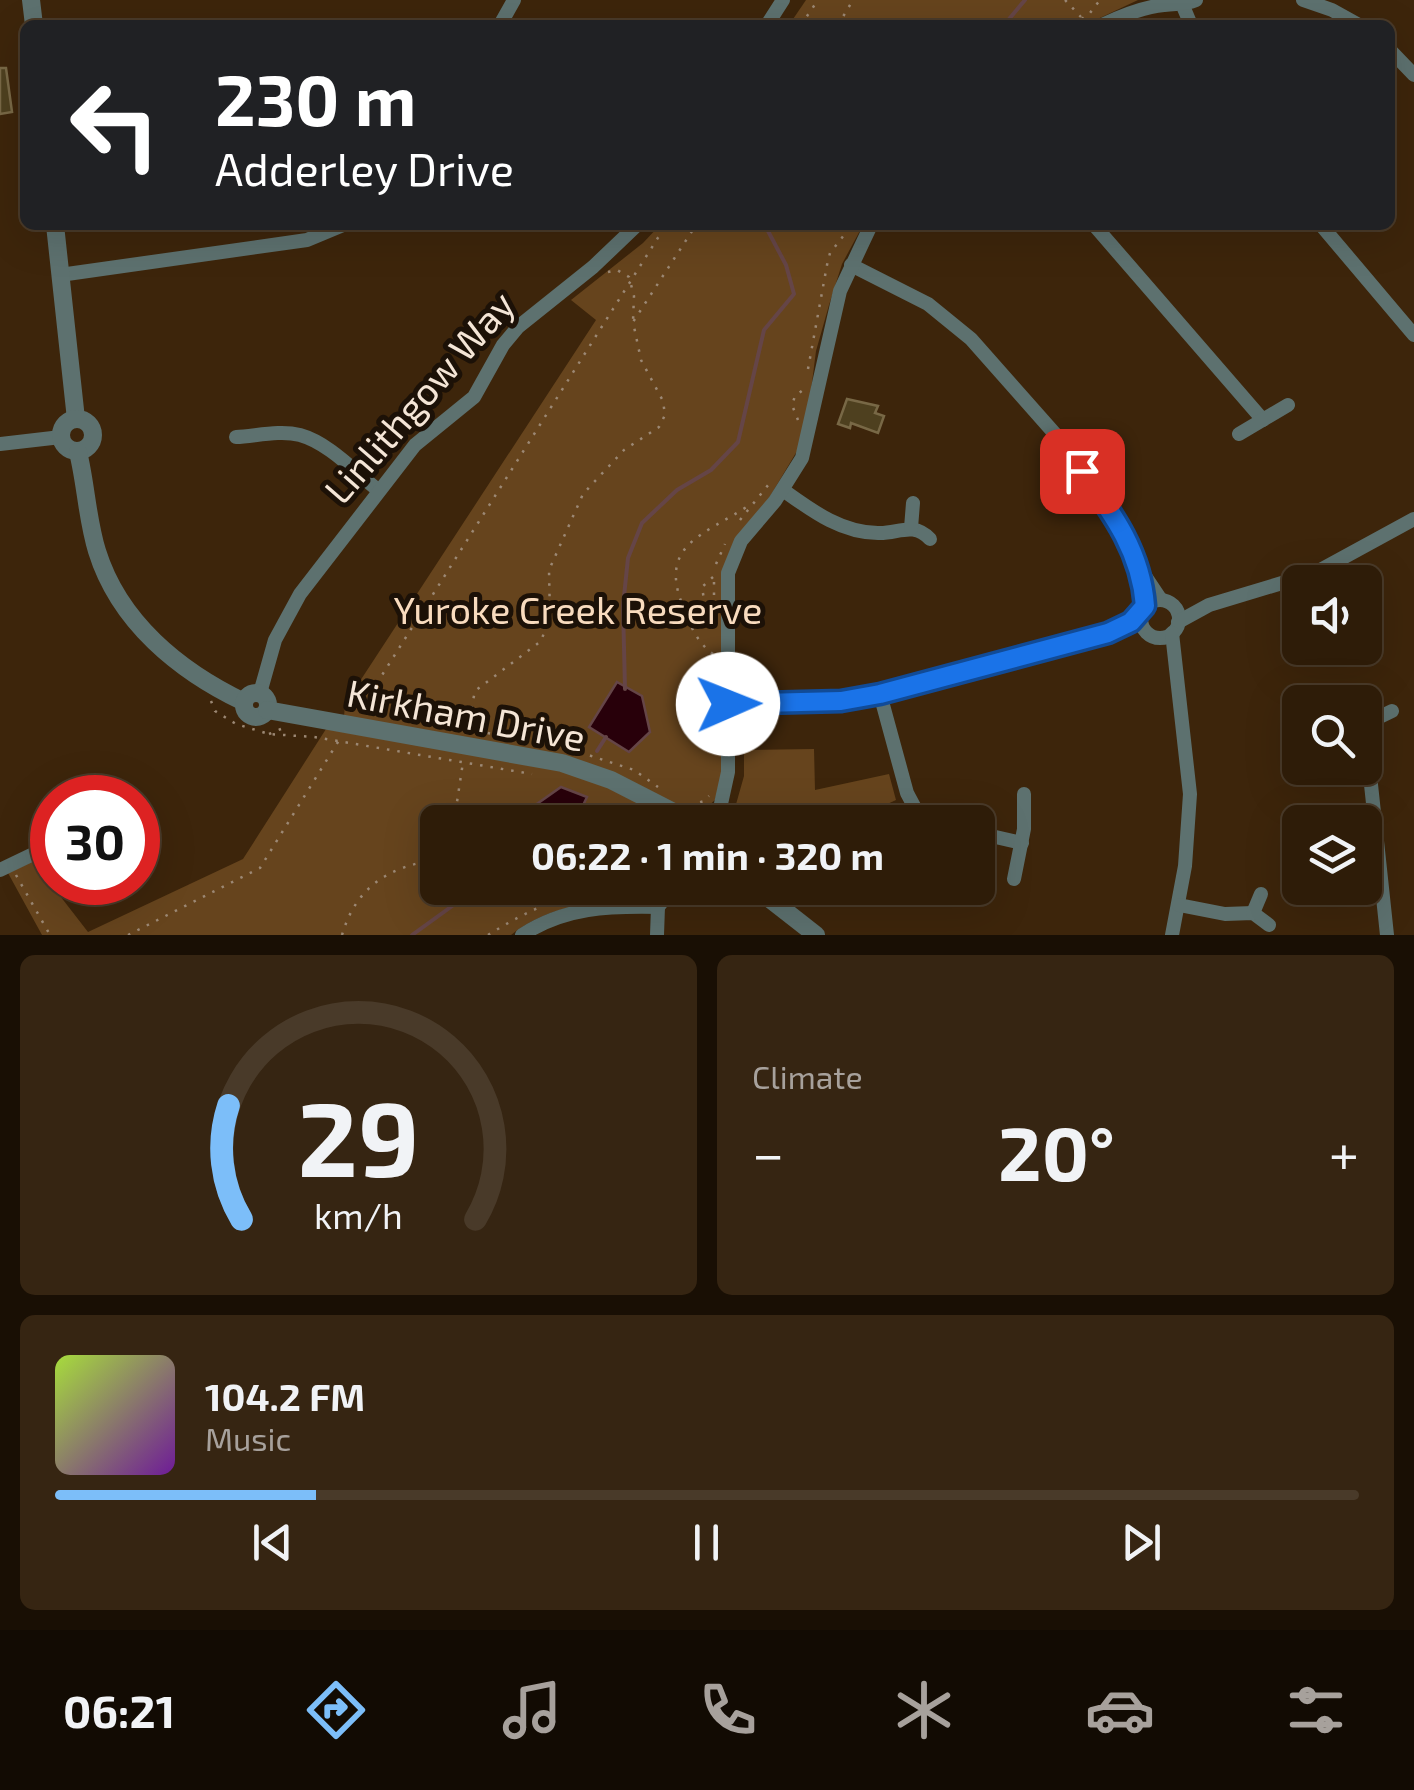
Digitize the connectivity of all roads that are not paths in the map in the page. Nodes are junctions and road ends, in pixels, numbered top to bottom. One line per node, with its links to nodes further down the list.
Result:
1 (1304, 0): 4 (street)
2 (1189, 3): 3 (street)
3 (1113, 20)
4 (1350, 20)
5 (1395, 55): 6 (street)
6 (1414, 74)
7 (56, 230): 14 (street)
8 (331, 230): 14 (street)
9 (632, 230): 25 (street, Linlithgow Way)
10 (868, 230): 13 (street)
11 (1098, 230): 18 (street)
12 (1325, 230): 15 (street)
13 (850, 264): 24 (street); 30 (street)
14 (60, 275): 17 (street)
15 (1414, 334)
16 (1288, 405): 18 (street)
17 (76, 419): 20 (street); 23 (street)
18 (1263, 420): 19 (street)
19 (1239, 434)
20 (61, 436): 22 (street); 23 (street)
21 (236, 437): 25 (street)
22 (0, 444)
23 (78, 452): 37 (street, Kirkham Drive)
24 (779, 483): 28 (street); 38 (street)
25 (378, 490): 37 (street, Linlithgow Way)
26 (913, 503): 28 (street)
27 (1414, 519): 32 (street)
28 (910, 528): 29 (street)
29 (930, 538)
30 (1141, 570): 31 (street); 33 (street)
31 (1168, 603): 32 (street); 33 (street); 34 (street)
32 (1209, 605): 34 (street)
33 (1143, 610): 34 (street); 35 (street)
34 (1163, 631): 35 (street); 57 (street)
35 (1108, 633): 36 (street)
36 (880, 694): 38 (street); 49 (street)
37 (257, 702): 44 (street, Kirkham Drive)
38 (728, 704): 42 (street)
39 (1392, 711): 40 (street)
40 (1382, 717)
41 (1371, 785): 65 (street)
42 (718, 793): 47 (street); 48 (street)
43 (1024, 794): 51 (street)
44 (645, 799): 45 (street, Kirkham Drive); 46 (street, Kirkham Drive)
45 (651, 805)
46 (658, 805)
47 (709, 805)
48 (718, 805)
49 (913, 805)
50 (995, 836): 51 (street)
51 (1022, 843): 54 (street)
52 (30, 856): 53 (street)
53 (5, 868)
54 (1014, 879)
55 (1261, 894): 59 (street)
56 (778, 905): 63 (street)
57 (1179, 905): 59 (street); 64 (street)
58 (658, 907): 61 (street); 62 (street)
59 (1253, 913): 60 (street)
60 (1269, 925)
61 (522, 935)
62 (658, 935)
63 (816, 935)
64 (1172, 935)
65 (1387, 935)

